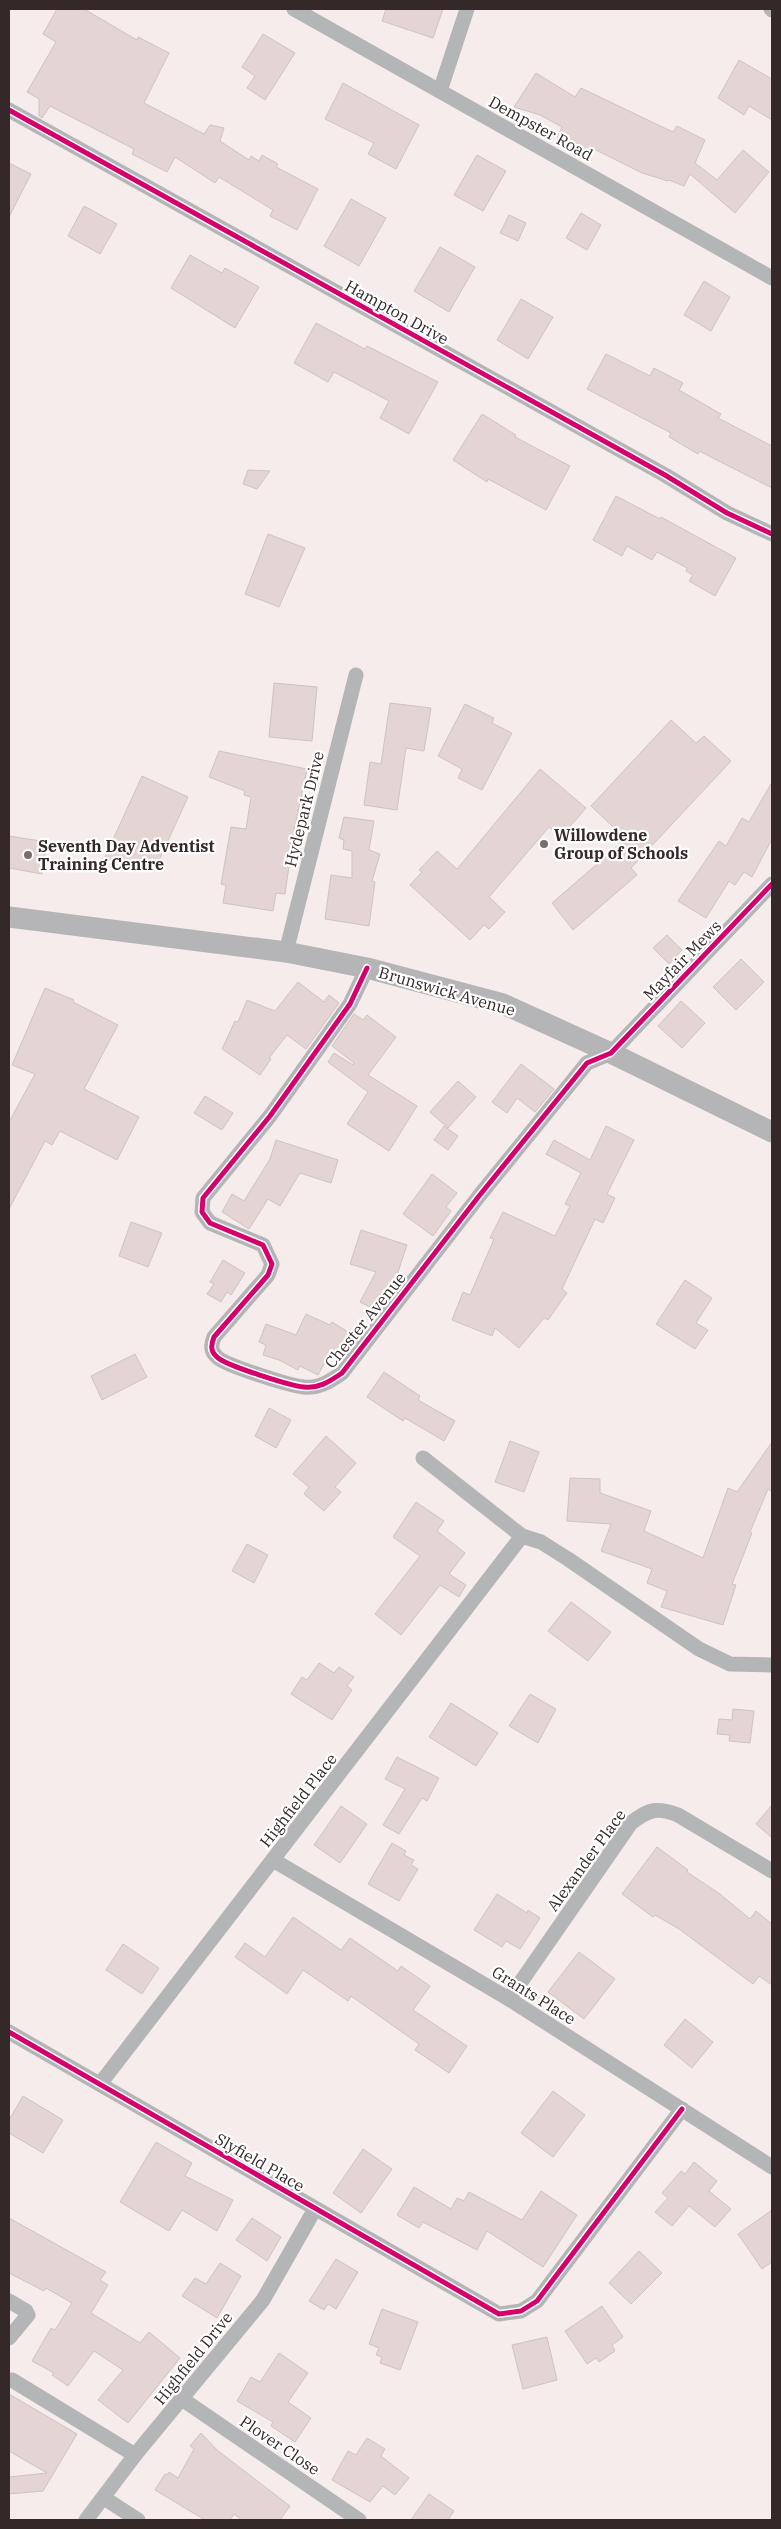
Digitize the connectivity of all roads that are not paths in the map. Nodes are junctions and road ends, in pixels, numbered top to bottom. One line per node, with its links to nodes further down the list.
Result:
1 (294, 9): 3 (street, Dempster Road)
2 (467, 9): 3 (street)
3 (440, 91): 5 (street, Dempster Road)
4 (9, 110): 6 (street, Hampton Drive)
5 (772, 278)
6 (772, 534)
7 (356, 674): 10 (street, Hydepark Drive)
8 (772, 884): 12 (street, Mayfair Mews)
9 (9, 917): 10 (main road, Brunswick Avenue)
10 (286, 952): 11 (main road, Brunswick Avenue)
11 (367, 968): 12 (main road, Brunswick Avenue); 12 (street, Chester Avenue)
12 (611, 1053): 13 (main road, Brunswick Avenue)
13 (772, 1132)
14 (423, 1458): 15 (street)
15 (522, 1536): 16 (street); 17 (street, Highfield Place)
16 (772, 1665)
17 (273, 1860): 19 (street, Grants Place); 21 (street, Highfield Place)
18 (772, 1871): 19 (street, Alexander Place)
19 (509, 1999): 22 (street, Grants Place)
20 (9, 2032): 21 (street, Slyfield Place)
21 (100, 2084): 24 (street, Slyfield Place)
22 (682, 2109): 23 (street, Grants Place); 24 (street, Slyfield Place)
23 (772, 2167)
24 (315, 2209): 28 (street, Highfield Drive)
25 (9, 2301): 26 (street)
26 (9, 2338)
27 (10, 2377): 29 (street)
28 (182, 2399): 29 (street, Highfield Drive); 33 (street, Plover Close)
29 (135, 2455): 30 (street, Highfield Drive)
30 (104, 2498): 31 (street, Highfield Drive); 32 (street)
31 (86, 2520)
32 (138, 2520)
33 (359, 2520)

